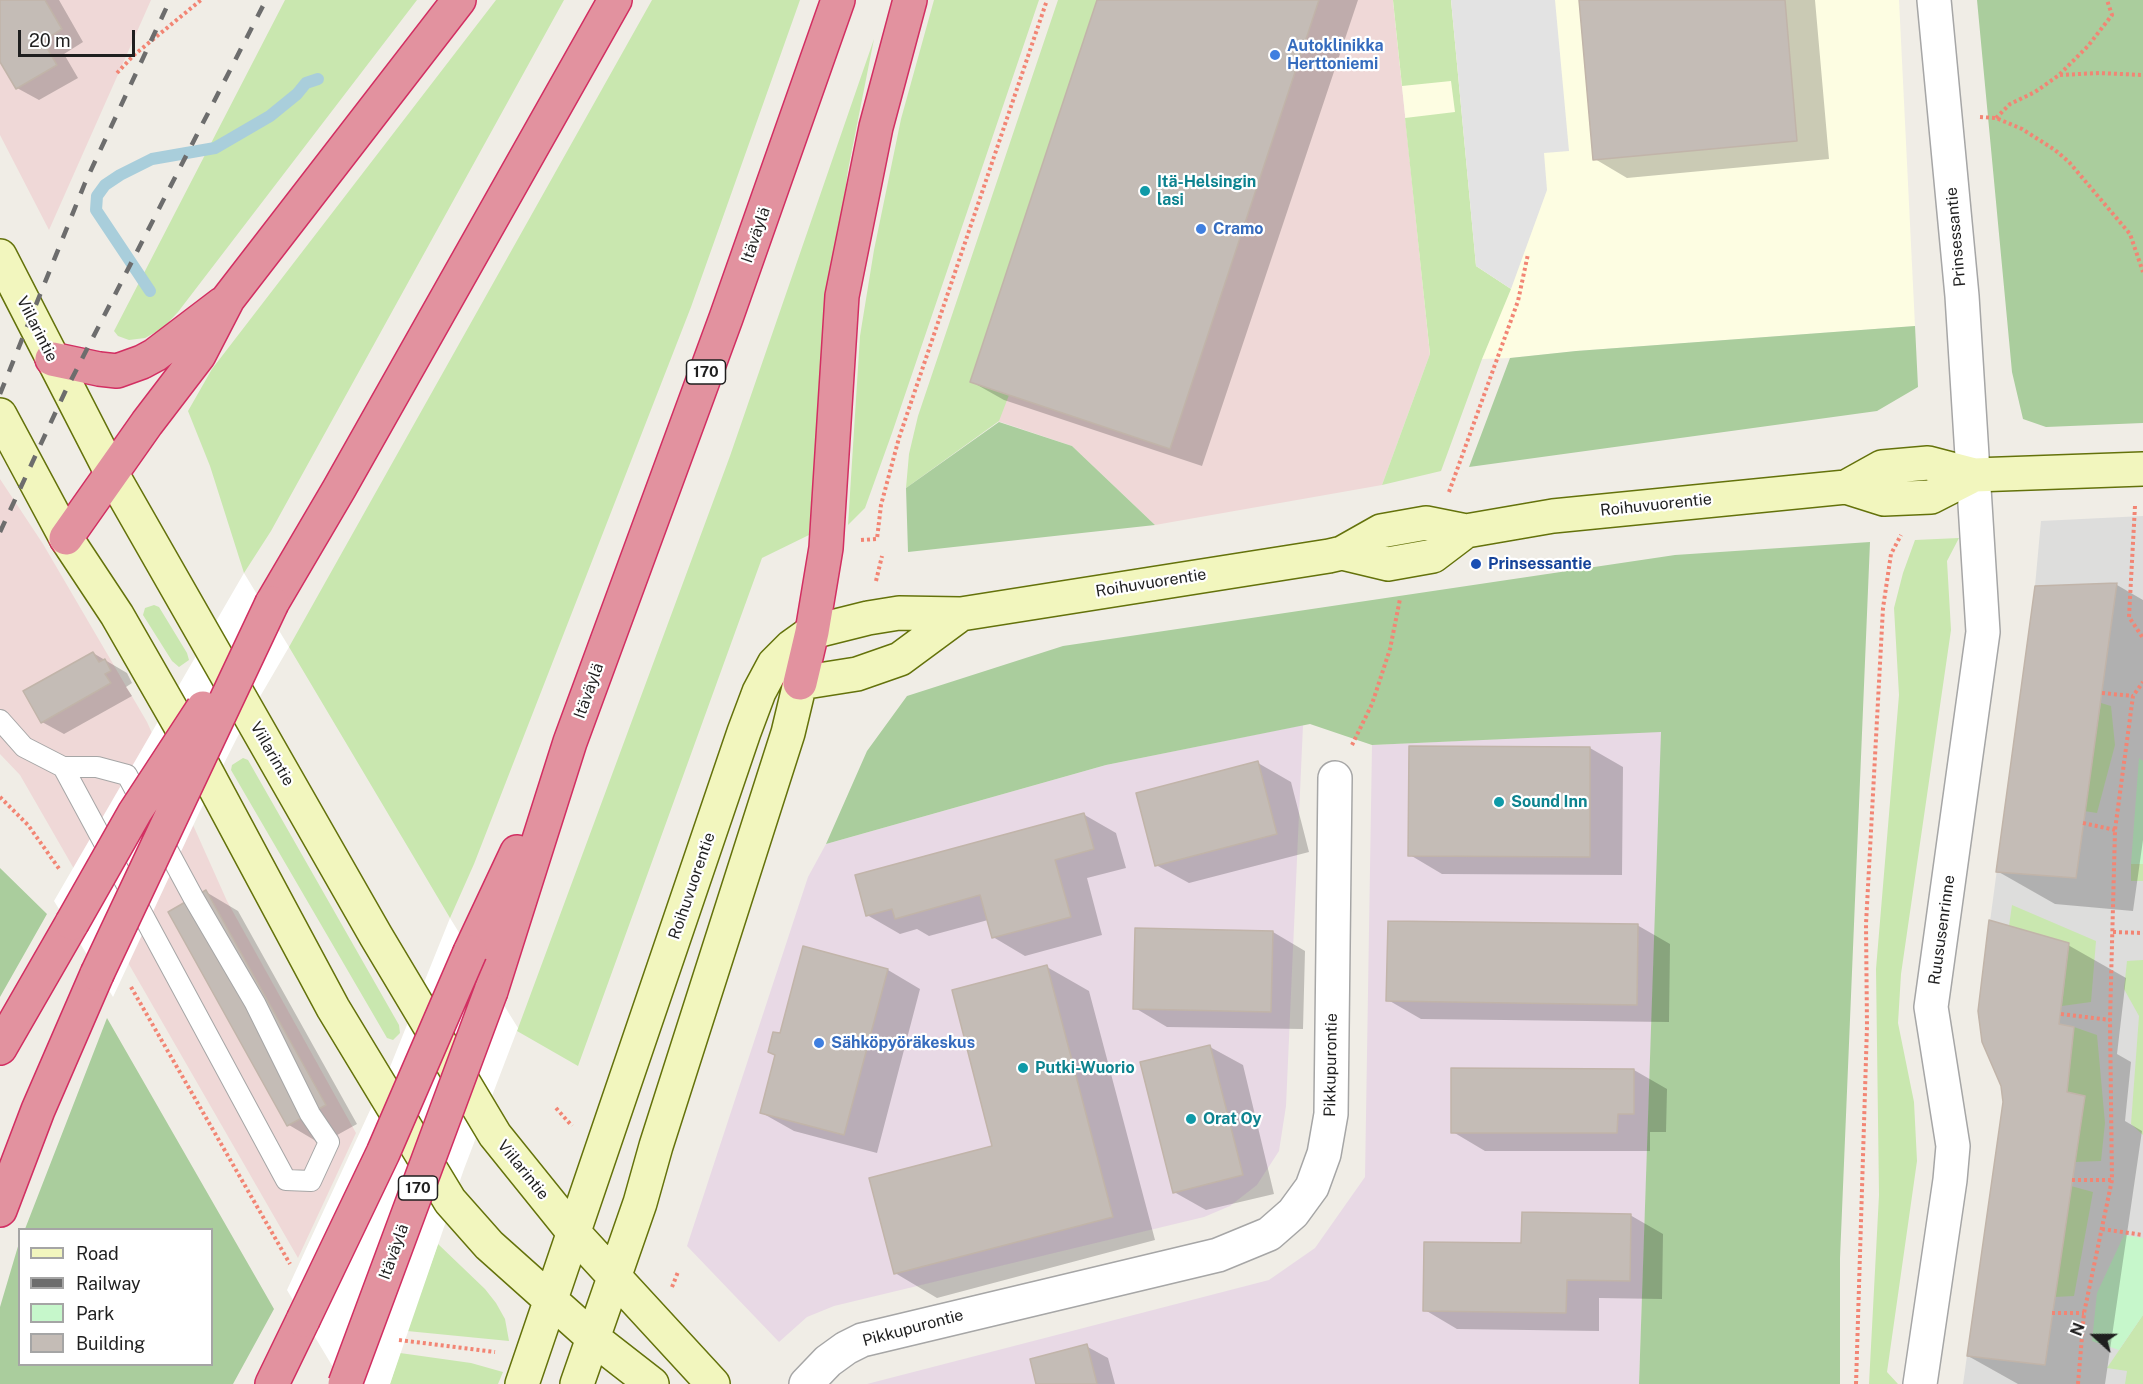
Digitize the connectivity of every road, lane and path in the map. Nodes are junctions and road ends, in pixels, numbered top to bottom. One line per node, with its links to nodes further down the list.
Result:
1 (201, 0): 9 (path)
2 (459, 0): 17 (highway)
3 (615, 0): 29 (highway)
4 (838, 0): 38 (highway, Itäväylä / 170)
5 (910, 0): 31 (highway)
6 (1047, 0): 27 (path)
7 (1934, 0): 22 (street, Prinsessantie)
8 (2107, 0): 10 (path)
9 (117, 73)
10 (2059, 75): 11 (path); 13 (path)
11 (2143, 75)
12 (1977, 117): 13 (path)
13 (1996, 118): 16 (path)
14 (1528, 254): 23 (path)
15 (0, 256): 18 (main road, Viilarintie)
16 (2143, 272)
17 (228, 299): 18 (highway); 21 (highway)
18 (52, 359): 21 (main road, Viilarintie)
19 (0, 415): 26 (main road)
20 (2143, 469): 22 (main road, Roihuvuorentie)
21 (112, 474): 26 (highway); 52 (main road, Viilarintie)
22 (1974, 475): 30 (main road, Roihuvuorentie); 67 (street, Ruususenrinne)
23 (1449, 492)
24 (2135, 506): 32 (path)
25 (1901, 534): 66 (path)
26 (66, 538): 55 (main road)
27 (877, 539)
28 (1401, 592): 40 (path)
29 (272, 603): 47 (highway, bridge); 50 (highway, bridge)
30 (961, 614): 31 (main road, Roihuvuorentie); 34 (main road, Roihuvuorentie)
31 (812, 632): 34 (highway); 52 (main road, Roihuvuorentie)
32 (2143, 638)
33 (2143, 682): 36 (path)
34 (800, 683): 54 (main road)
35 (2102, 693): 36 (path)
36 (2133, 696): 42 (path)
37 (0, 720): 39 (lane)
38 (570, 742): 59 (highway, bridge); 60 (highway, Itäväylä / 170, bridge)
39 (63, 766): 39 (lane)
40 (1335, 778): 65 (street, Pikkupurontie)
41 (2083, 823): 42 (path)
42 (2115, 830): 43 (path)
43 (2113, 932): 44 (path); 46 (path)
44 (2143, 933)
45 (2061, 1014): 46 (path)
46 (2110, 1020): 49 (path)
47 (0, 1048)
48 (2072, 1180): 49 (path)
49 (2112, 1180): 51 (path)
50 (0, 1210)
51 (2102, 1229): 53 (path); 57 (path)
52 (574, 1233): 54 (main road, Viilarintie); 55 (main road, Roihuvuorentie)
53 (2143, 1235)
54 (614, 1278): 58 (main road); 64 (main road, Viilarintie)
55 (551, 1301): 58 (main road); 61 (main road, Roihuvuorentie)
56 (2052, 1313): 57 (path)
57 (2084, 1313): 68 (path)
58 (593, 1338): 62 (main road); 63 (main road)
59 (272, 1384)
60 (345, 1384)
61 (522, 1384)
62 (577, 1384)
63 (652, 1384)
64 (713, 1384)
65 (806, 1384)
66 (1856, 1384)
67 (1920, 1384)
68 (2078, 1384)

